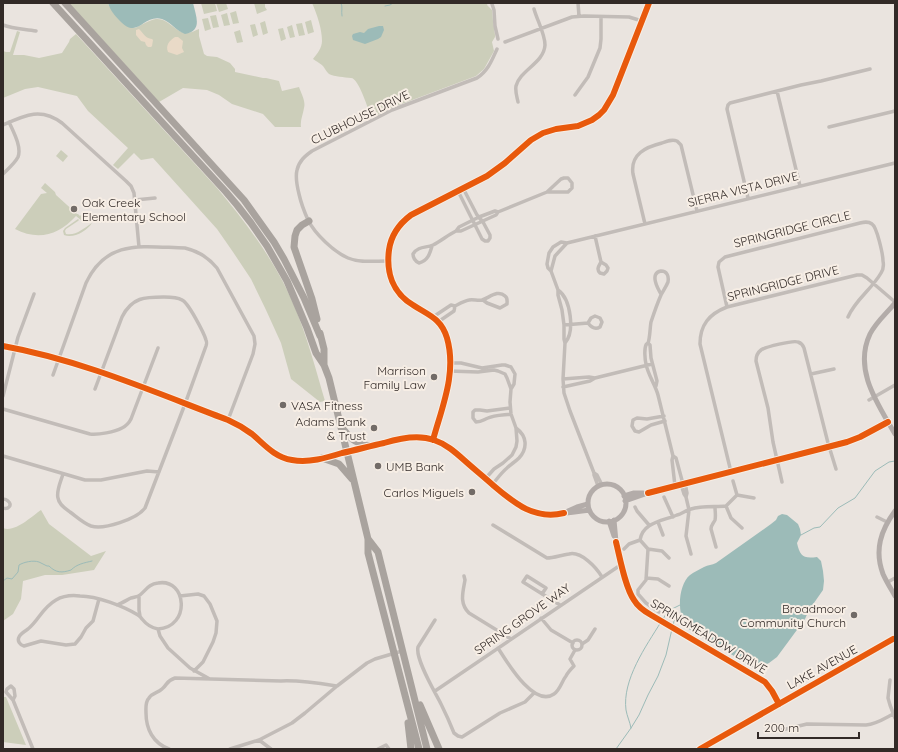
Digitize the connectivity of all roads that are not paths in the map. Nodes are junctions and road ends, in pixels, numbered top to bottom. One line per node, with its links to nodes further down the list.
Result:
1 (53, 3): 79 (highway)
2 (65, 3): 66 (highway)
3 (578, 3): 7 (street)
4 (649, 3): 9 (street)
5 (492, 4): 13 (street)
6 (534, 9): 11 (street)
7 (579, 16): 8 (street); 11 (street)
8 (601, 17): 9 (street); 18 (street)
9 (642, 21): 27 (street)
10 (3, 25): 12 (street)
11 (540, 28): 14 (street); 19 (street)
12 (36, 31)
13 (498, 39)
14 (505, 42)
15 (497, 48): 37 (street, CLUBHOUSE DRIVE)
16 (870, 69): 17 (street)
17 (777, 91): 26 (street); 30 (street)
18 (575, 95)
19 (518, 102)
20 (895, 111): 23 (street)
21 (9, 122): 22 (street); 25 (street); 31 (street)
22 (3, 125)
23 (829, 127)
24 (895, 163): 26 (street, SIERRA VISTA DRIVE)
25 (3, 174)
26 (800, 186): 30 (street, SIERRA VISTA DRIVE)
27 (460, 189): 34 (street); 36 (street); 48 (street)
28 (547, 192): 28 (street); 33 (street)
29 (156, 198): 31 (street)
30 (748, 198): 32 (street, SIERRA VISTA DRIVE)
31 (135, 200): 46 (street)
32 (697, 211): 40 (street, SIERRA VISTA DRIVE); 40 (street)
33 (498, 212): 34 (street); 38 (street)
34 (479, 217): 36 (street); 38 (street)
35 (874, 218): 39 (street)
36 (473, 220): 41 (street); 42 (street)
37 (309, 221): 48 (street, CLUBHOUSE DRIVE); 66 (highway)
38 (483, 222): 41 (street); 41 (street)
39 (871, 223): 50 (street, SPRINGRIDGE CIRCLE); 52 (street)
40 (645, 224): 43 (street, SIERRA VISTA DRIVE)
41 (475, 225): 42 (street)
42 (456, 231): 45 (street)
43 (595, 236): 44 (street); 49 (street)
44 (566, 243): 51 (street); 51 (street)
45 (432, 246): 45 (street)
46 (139, 247): 76 (street); 103 (street)
47 (715, 259): 50 (street)
48 (387, 261): 61 (street)
49 (602, 262)
50 (719, 262): 59 (street)
51 (551, 271): 53 (street)
52 (874, 283): 57 (street, SPRINGRIDGE DRIVE); 59 (street, SPRINGRIDGE DRIVE); 60 (street)
53 (558, 290): 64 (street); 65 (street)
54 (34, 294): 72 (street)
55 (661, 294): 55 (street); 68 (street)
56 (483, 300): 56 (street); 58 (street)
57 (895, 302): 96 (street)
58 (455, 306): 61 (street); 62 (street)
59 (727, 307): 121 (street, SPRINGRIDGE DRIVE)
60 (848, 317)
61 (434, 318): 62 (street)
62 (438, 322): 77 (street)
63 (588, 323): 64 (street)
64 (570, 324): 65 (street); 69 (street)
65 (564, 325): 69 (street)
66 (320, 336): 79 (highway)
67 (803, 339): 70 (street)
68 (648, 342): 78 (street); 80 (street)
69 (565, 343): 88 (street)
70 (800, 343): 75 (street); 85 (street)
71 (3, 346): 72 (street)
72 (15, 348): 76 (street); 95 (street)
73 (158, 348): 92 (street)
74 (753, 351): 75 (street)
75 (758, 354): 117 (street)
76 (58, 359): 84 (street); 86 (street)
77 (450, 362): 81 (street); 83 (street)
78 (652, 364): 80 (street); 90 (street)
79 (324, 365): 106 (highway)
80 (646, 366): 87 (street); 90 (street)
81 (489, 369): 83 (street); 94 (street); 94 (street)
82 (834, 369): 85 (street)
83 (449, 371): 109 (street)
84 (102, 373): 92 (street); 93 (street); 98 (street)
85 (811, 374): 111 (street)
86 (53, 376)
87 (595, 378): 88 (street); 91 (street)
88 (563, 379): 91 (street)
89 (895, 385): 96 (street)
90 (656, 386): 102 (street)
91 (563, 387): 129 (street)
92 (144, 388): 98 (street); 100 (street)
93 (95, 389)
94 (511, 389): 99 (street)
95 (3, 396)
96 (875, 397): 97 (street); 105 (street)
97 (869, 400)
98 (185, 404): 103 (street); 120 (street)
99 (510, 408): 101 (street); 101 (street)
100 (3, 409)
101 (511, 414): 107 (street)
102 (664, 416): 104 (street); 104 (street)
103 (228, 420): 115 (street)
104 (665, 421): 114 (street)
105 (888, 422): 108 (street); 111 (street)
106 (340, 424): 110 (highway); 112 (highway)
107 (516, 428): 116 (street); 118 (street)
108 (895, 434)
109 (433, 440): 110 (street); 123 (street)
110 (369, 446): 112 (street)
111 (830, 447): 117 (street); 119 (street)
112 (346, 452): 115 (street); 124 (highway)
113 (3, 456): 122 (street)
114 (673, 456): 128 (street); 130 (street)
115 (322, 458): 124 (highway)
116 (507, 459): 118 (street); 123 (street)
117 (776, 460): 121 (street); 126 (street)
118 (511, 464): 127 (street)
119 (836, 469)
120 (159, 472): 122 (street); 122 (street)
121 (731, 472): 128 (street)
122 (63, 474)
123 (485, 479): 127 (street)
124 (354, 481): 154 (highway)
125 (733, 481): 131 (street)
126 (782, 482)
127 (492, 484): 144 (street)
128 (683, 484): 130 (street); 142 (street)
129 (600, 485): 133 (street); 136 (street)
130 (675, 486): 133 (street)
131 (737, 496): 134 (street); 137 (street)
132 (664, 497): 145 (street)
133 (625, 498): 147 (street)
134 (754, 498)
135 (3, 499): 140 (street)
136 (588, 504): 141 (street); 144 (street)
137 (726, 506): 139 (street); 152 (street)
138 (635, 507): 151 (street)
139 (715, 507): 142 (street); 156 (street)
140 (3, 508)
141 (589, 510): 144 (street); 147 (street)
142 (689, 510): 145 (street); 159 (street)
143 (895, 511): 149 (street)
144 (564, 513)
145 (672, 517): 148 (street)
146 (878, 517): 149 (street)
147 (611, 521): 161 (street, SPRINGMEADOW DRIVE)
148 (658, 522): 151 (street); 153 (street)
149 (887, 522): 166 (street)
150 (493, 525): 163 (street)
151 (649, 525): 155 (street)
152 (742, 528)
153 (663, 535)
154 (368, 539): 187 (highway); 188 (highway)
155 (640, 540): 157 (street); 158 (street)
156 (716, 547)
157 (624, 549)
158 (648, 549): 160 (street); 164 (street)
159 (691, 554)
160 (669, 558)
161 (622, 564): 163 (street, SPRING GROVE WAY); 198 (street, SPRINGMEADOW DRIVE)
162 (464, 576): 182 (street)
163 (602, 577): 174 (street, SPRING GROVE WAY)
164 (646, 578): 167 (street); 175 (street)
165 (895, 578): 166 (street)
166 (888, 582): 171 (street)
167 (669, 586)
168 (542, 594): 168 (street); 174 (street)
169 (140, 596): 170 (street); 173 (street); 176 (street)
170 (180, 596): 179 (street); 189 (street)
171 (895, 596)
172 (99, 599): 172 (street); 173 (street)
173 (118, 605): 176 (street)
174 (560, 605): 177 (street, SPRING GROVE WAY)
175 (659, 612)
176 (140, 616): 179 (street)
177 (541, 618): 182 (street, SPRING GROVE WAY); 183 (street)
178 (435, 620): 195 (street)
179 (158, 629): 189 (street)
180 (595, 629): 184 (street)
181 (894, 638): 198 (street, LAKE AVENUE)
182 (511, 639): 185 (street, SPRING GROVE WAY)
183 (573, 643): 184 (street); 186 (street)
184 (582, 644): 186 (street)
185 (498, 648): 195 (street, SPRING GROVE WAY); 196 (street)
186 (575, 650): 196 (street)
187 (394, 653): 188 (street); 192 (highway); 193 (street)
188 (404, 654): 210 (highway); 211 (highway)
189 (194, 671): 190 (street)
190 (209, 678): 193 (street); 203 (street)
191 (890, 680): 199 (street)
192 (402, 685): 208 (highway); 209 (highway)
193 (337, 686): 201 (street)
194 (5, 687): 197 (street); 197 (street)
195 (435, 691): 196 (street)
196 (534, 693)
197 (13, 700): 202 (street)
198 (779, 704): 212 (street, LAKE AVENUE)
199 (894, 715): 200 (street)
200 (782, 730)
201 (259, 740): 204 (street); 205 (street)
202 (33, 749)
203 (169, 749)
204 (230, 749)
205 (271, 749)
206 (378, 749): 207 (street)
207 (389, 749)
208 (411, 749)
209 (419, 749)
210 (427, 749)
211 (439, 749)
212 (700, 749)

